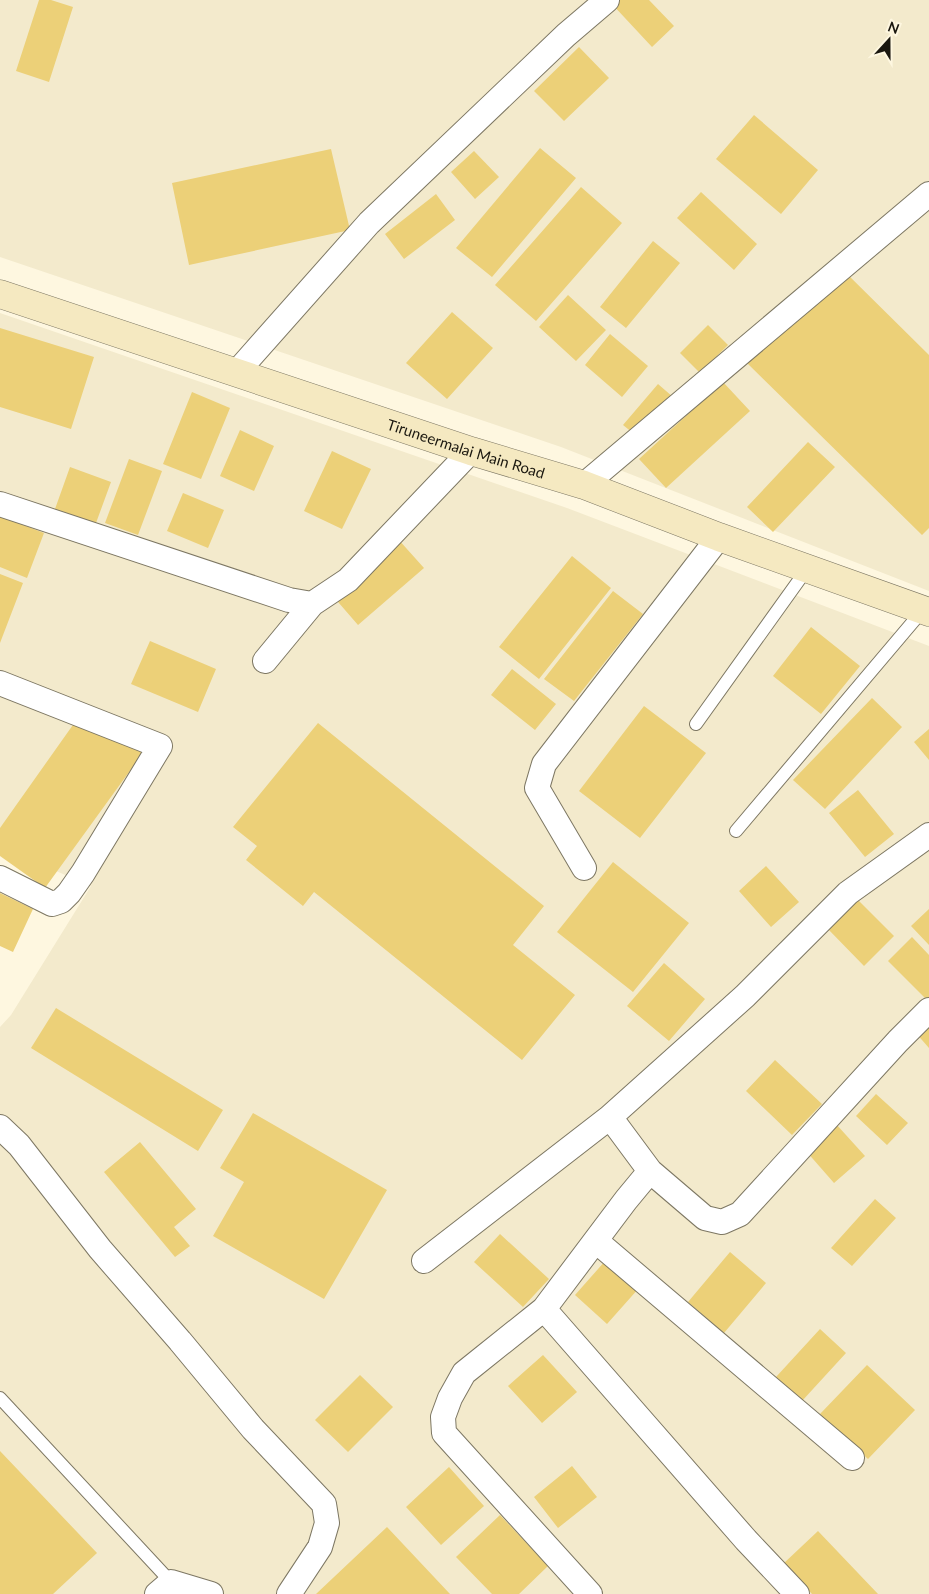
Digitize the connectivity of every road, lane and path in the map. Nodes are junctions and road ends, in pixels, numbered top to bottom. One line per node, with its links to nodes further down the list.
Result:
1 (607, 0): 4 (street)
2 (929, 194): 6 (street)
3 (0, 294): 4 (main road, Tiruneermalai Main Road)
4 (236, 373): 5 (main road, Tiruneermalai Main Road)
5 (471, 451): 6 (main road, Tiruneermalai Main Road); 10 (street)
6 (584, 485): 8 (main road, Tiruneermalai Main Road)
7 (0, 504): 10 (street)
8 (719, 537): 9 (main road, Tiruneermalai Main Road); 17 (street)
9 (808, 569): 11 (main road, Tiruneermalai Main Road); 14 (lane)
10 (312, 604): 12 (street)
11 (926, 611): 15 (lane)
12 (265, 661)
13 (0, 683): 18 (street)
14 (696, 724)
15 (736, 831)
16 (929, 835): 20 (street)
17 (584, 868)
18 (0, 878)
19 (929, 1010): 22 (street)
20 (610, 1117): 22 (street); 24 (street)
21 (0, 1127): 30 (street)
22 (650, 1171): 23 (street)
23 (596, 1241): 25 (street); 27 (street)
24 (424, 1261)
25 (544, 1309): 31 (street); 32 (street)
26 (0, 1398): 28 (lane)
27 (852, 1458)
28 (164, 1588): 29 (street)
29 (211, 1594)
30 (289, 1594)
31 (590, 1594)
32 (797, 1594)

